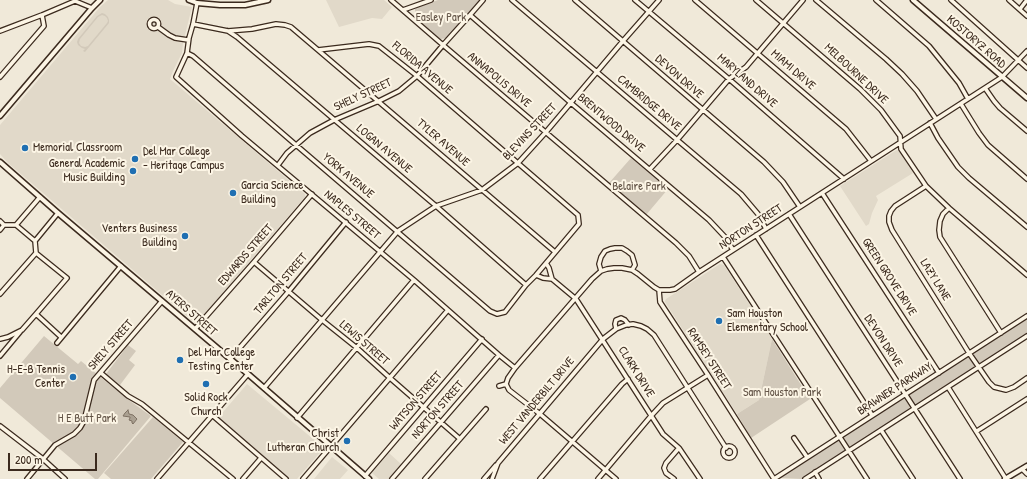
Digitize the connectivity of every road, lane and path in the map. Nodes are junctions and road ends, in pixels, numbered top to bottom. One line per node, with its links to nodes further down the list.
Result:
1 (76, 0): 24 (street); 28 (street)
2 (100, 0): 24 (main road)
3 (189, 0): 22 (main road)
4 (218, 0): 23 (main road)
5 (265, 0): 23 (main road)
6 (392, 0): 26 (street, ANNAPOLIS DRIVE)
7 (430, 0): 26 (street)
8 (483, 0): 29 (street, SHELY STREET)
9 (512, 0): 45 (street, CAMBRIDGE DRIVE)
10 (575, 0): 37 (street, DEVON DRIVE)
11 (635, 0): 27 (street, MARYLAND DRIVE)
12 (659, 0): 27 (street, BLEVINS STREET)
13 (695, 0): 42 (street, MIAMI DRIVE)
14 (756, 0): 32 (street, MELBOURNE DRIVE)
15 (803, 0): 32 (street)
16 (816, 0): 60 (street)
17 (876, 0): 52 (street)
18 (913, 0): 48 (main road, KOSTORYZ ROAD)
19 (950, 0): 43 (street)
20 (1009, 0): 25 (street)
21 (1027, 0): 25 (street)
22 (197, 1): 23 (main road); 31 (street)
23 (220, 5)
24 (92, 8): 58 (main road)
25 (1020, 9): 30 (street)
26 (402, 10): 38 (street, ANNAPOLIS DRIVE)
27 (649, 12): 37 (street, BLEVINS STREET); 49 (street, MARYLAND DRIVE)
28 (42, 15): 35 (street); 47 (street)
29 (470, 15): 38 (street, SHELY STREET); 54 (street, BRENTWOOD DRIVE)
30 (1027, 16)
31 (193, 24): 34 (street); 36 (street)
32 (784, 24): 42 (street); 66 (street, MELBOURNE DRIVE)
33 (158, 26): 36 (street)
34 (228, 30): 39 (street); 61 (street, LOGAN AVENUE)
35 (0, 31)
36 (188, 40): 41 (street)
37 (622, 41): 45 (street, BLEVINS STREET); 57 (street, DEVON DRIVE)
38 (443, 45): 46 (street, SHELY STREET); 64 (street, ANNAPOLIS DRIVE)
39 (318, 50): 46 (street, FLORIDA AVENUE); 53 (street, TYLER AVENUE)
40 (1027, 51): 43 (street, NORTON STREET)
41 (187, 53): 67 (street, YORK AVENUE); 71 (street, NAPLES STREET)
42 (758, 54): 49 (street); 68 (street, MIAMI DRIVE)
43 (1018, 61): 44 (street); 48 (street, NORTON STREET)
44 (1027, 68)
45 (597, 72): 54 (street, BLEVINS STREET); 65 (street, CAMBRIDGE DRIVE)
46 (417, 76): 53 (street, SHELY STREET); 70 (street, FLORIDA AVENUE)
47 (0, 77)
48 (1002, 77): 50 (street, NORTON STREET); 51 (main road, KOSTORYZ ROAD)
49 (729, 79): 57 (street); 73 (street, MARYLAND DRIVE)
50 (985, 88): 52 (street, NORTON STREET); 63 (street)
51 (1027, 98)
52 (968, 99): 55 (street, NORTON STREET)
53 (379, 101): 61 (street, SHELY STREET); 76 (street, TYLER AVENUE)
54 (571, 103): 64 (street, BLEVINS STREET); 72 (street, BRENTWOOD DRIVE)
55 (960, 104): 60 (street, NORTON STREET); 74 (street)
56 (0, 107): 58 (street)
57 (703, 110): 65 (street); 81 (street, DEVON DRIVE)
58 (5, 111): 59 (main road)
59 (0, 116)
60 (936, 119): 62 (street, NORTON STREET)
61 (334, 120): 67 (street, SHELY STREET); 80 (street, LOGAN AVENUE)
62 (930, 123): 66 (street, NORTON STREET); 89 (street)
63 (1027, 130)
64 (546, 132): 70 (street, BLEVINS STREET); 105 (street, ANNAPOLIS DRIVE)
65 (678, 140): 72 (street); 90 (street, CAMBRIDGE DRIVE)
66 (901, 142): 68 (street, NORTON STREET); 75 (street, MELBOURNE DRIVE)
67 (296, 145): 71 (street, SHELY STREET); 92 (street, YORK AVENUE)
68 (871, 161): 73 (street, NORTON STREET)
69 (0, 162): 79 (main road, AYERS STREET)
70 (518, 163): 76 (street, BLEVINS STREET); 97 (street, FLORIDA AVENUE)
71 (278, 165): 78 (street, NAPLES STREET)
72 (650, 169): 95 (street, BRENTWOOD DRIVE)
73 (844, 179): 77 (street, NORTON STREET)
74 (1027, 179)
75 (926, 186): 82 (street, MELBOURNE DRIVE); 132 (street, LAZY LANE)
76 (482, 190): 80 (street, BLEVINS STREET); 97 (street, TYLER AVENUE)
77 (822, 193): 81 (street, NORTON STREET); 139 (street, GREEN GROVE DRIVE)
78 (312, 194): 86 (street, NAPLES STREET); 100 (street, EDWARDS STREET)
79 (40, 197): 83 (main road, AYERS STREET); 88 (street)
80 (436, 206): 92 (street, BLEVINS STREET); 110 (street, LOGAN AVENUE)
81 (800, 207): 84 (street, NORTON STREET)
82 (948, 208): 107 (street, MELBOURNE DRIVE); 124 (street)
83 (58, 213): 94 (street); 102 (main road, AYERS STREET)
84 (789, 214): 90 (street, NORTON STREET); 150 (street, DEVON DRIVE)
85 (0, 221): 87 (street)
86 (346, 222): 96 (street, NAPLES STREET); 112 (street, TARLTON STREET)
87 (4, 225): 88 (street); 91 (street)
88 (16, 225): 94 (street)
89 (1027, 227)
90 (766, 229): 93 (street, NORTON STREET)
91 (0, 230)
92 (398, 231): 96 (street, BLEVINS STREET); 110 (street, YORK AVENUE)
93 (756, 235): 95 (street, NORTON STREET); 157 (street)
94 (35, 241): 98 (street)
95 (733, 250): 99 (street, NORTON STREET)
96 (380, 251): 109 (street, NAPLES STREET); 119 (street, BLEVINS STREET)
97 (555, 252): 101 (street)
98 (36, 253): 113 (street); 117 (street)
99 (723, 257): 105 (street, NORTON STREET); 164 (street)
100 (254, 262): 112 (street, LEWIS STREET); 121 (street, EDWARDS STREET)
101 (546, 263): 106 (street); 108 (street, CLARK DRIVE)
102 (121, 266): 115 (main road, AYERS STREET); 126 (street)
103 (632, 270): 104 (street); 104 (street); 111 (street)
104 (601, 271): 114 (street)
105 (699, 272): 111 (street, NORTON STREET)
106 (536, 275): 108 (street, CLARK DRIVE); 110 (street)
107 (1027, 275)
108 (552, 279): 114 (street, CLARK DRIVE)
109 (414, 280): 116 (street, NAPLES STREET); 131 (street)
110 (526, 285)
111 (659, 290): 141 (street, RAMSEY STREET)
112 (289, 291): 119 (street, LEWIS STREET); 135 (street, TARLTON STREET)
113 (0, 294)
114 (576, 299): 129 (street, CLARK DRIVE); 137 (street)
115 (162, 301): 121 (main road, AYERS STREET); 138 (street, SHELY STREET)
116 (448, 310): 128 (street, NAPLES STREET); 142 (street)
117 (36, 314): 123 (street); 126 (street)
118 (1027, 316): 124 (street, BRAWNER PARKWAY)
119 (322, 320): 131 (street, LEWIS STREET); 148 (street, BLEVINS STREET)
120 (629, 325): 122 (street); 122 (street, WEST VANDERBILT DRIVE); 149 (street)
121 (195, 329): 135 (main road, AYERS STREET)
122 (616, 329): 129 (street, WEST VANDERBILT DRIVE)
123 (22, 330): 127 (street); 134 (street)
124 (1001, 333): 132 (street, BRAWNER PARKWAY)
125 (1027, 336): 136 (street)
126 (62, 337): 130 (street)
127 (0, 339)
128 (482, 339): 133 (street, NAPLES STREET); 152 (street, WATSON STREET)
129 (603, 339): 144 (street, CLARK DRIVE); 155 (street, WEST VANDERBILT DRIVE)
130 (56, 343)
131 (357, 348): 142 (street, LEWIS STREET); 159 (street)
132 (970, 353): 136 (street, LAZY LANE); 139 (street, BRAWNER PARKWAY)
133 (498, 355): 137 (street, NAPLES STREET); 160 (street, NORTON STREET)
134 (0, 356)
135 (230, 359): 140 (main road, AYERS STREET)
136 (979, 366): 143 (street, LAZY LANE); 147 (street)
137 (516, 368): 145 (street)
138 (101, 373): 167 (street); 175 (street, SHELY STREET)
139 (938, 373): 150 (street, BRAWNER PARKWAY)
140 (248, 374): 148 (main road, AYERS STREET); 156 (street)
141 (708, 375): 149 (street); 200 (street, RAMSEY STREET)
142 (390, 378): 152 (street, LEWIS STREET); 169 (street)
143 (1027, 378)
144 (628, 379): 158 (street, CLARK DRIVE); 168 (street)
145 (506, 384): 146 (street); 155 (street)
146 (499, 386)
147 (948, 387): 153 (street); 163 (street)
148 (264, 388): 159 (main road, AYERS STREET)
149 (688, 388): 158 (street); 171 (street)
150 (906, 394): 153 (street, DEVON DRIVE); 157 (street, BRAWNER PARKWAY)
151 (1027, 400): 163 (street)
152 (424, 407): 160 (street, LEWIS STREET); 182 (street, WATSON STREET)
153 (915, 408): 162 (street); 205 (street, DEVON DRIVE)
154 (486, 409): 166 (street)
155 (540, 414): 168 (street); 176 (street, WEST VANDERBILT DRIVE)
156 (212, 415): 167 (street); 174 (street)
157 (872, 415): 164 (street, BRAWNER PARKWAY)
158 (651, 416): 170 (street, CLARK DRIVE); 179 (street)
159 (298, 418): 169 (main road, AYERS STREET)
160 (441, 422): 166 (street, LEWIS STREET); 191 (street, NORTON STREET)
161 (0, 426): 175 (street)
162 (881, 430): 172 (street); 204 (street)
163 (977, 431): 206 (street)
164 (839, 437): 172 (street); 173 (street, BRAWNER PARKWAY)
165 (794, 438): 173 (street)
166 (460, 439): 192 (street)
167 (188, 442): 185 (street); 186 (street)
168 (573, 443): 179 (street); 195 (street)
169 (332, 447): 182 (main road, AYERS STREET); 189 (street)
170 (679, 448): 198 (street); 199 (street, CLARK DRIVE)
171 (726, 448)
172 (848, 451): 180 (street); 203 (street)
173 (807, 457): 200 (street, BRAWNER PARKWAY)
174 (261, 458): 187 (street); 188 (street)
175 (43, 460): 183 (street, SHELY STREET); 184 (street)
176 (498, 463): 193 (street); 194 (street, WEST VANDERBILT DRIVE)
177 (1027, 466): 178 (main road)
178 (1022, 469): 181 (street); 206 (main road)
179 (605, 470): 196 (street); 197 (street)
180 (815, 472): 201 (street); 202 (street)
181 (1027, 474)
182 (365, 476): 190 (main road, AYERS STREET)
183 (27, 479)
184 (65, 479)
185 (157, 479)
186 (233, 479)
187 (243, 479)
188 (286, 479)
189 (303, 479)
190 (369, 479)
191 (392, 479)
192 (425, 479)
193 (484, 479)
194 (492, 479)
195 (540, 479)
196 (598, 479)
197 (616, 479)
198 (674, 479)
199 (700, 479)
200 (774, 479)
201 (805, 479)
202 (819, 479)
203 (867, 479)
204 (913, 479)
205 (960, 479)
206 (1006, 479)

